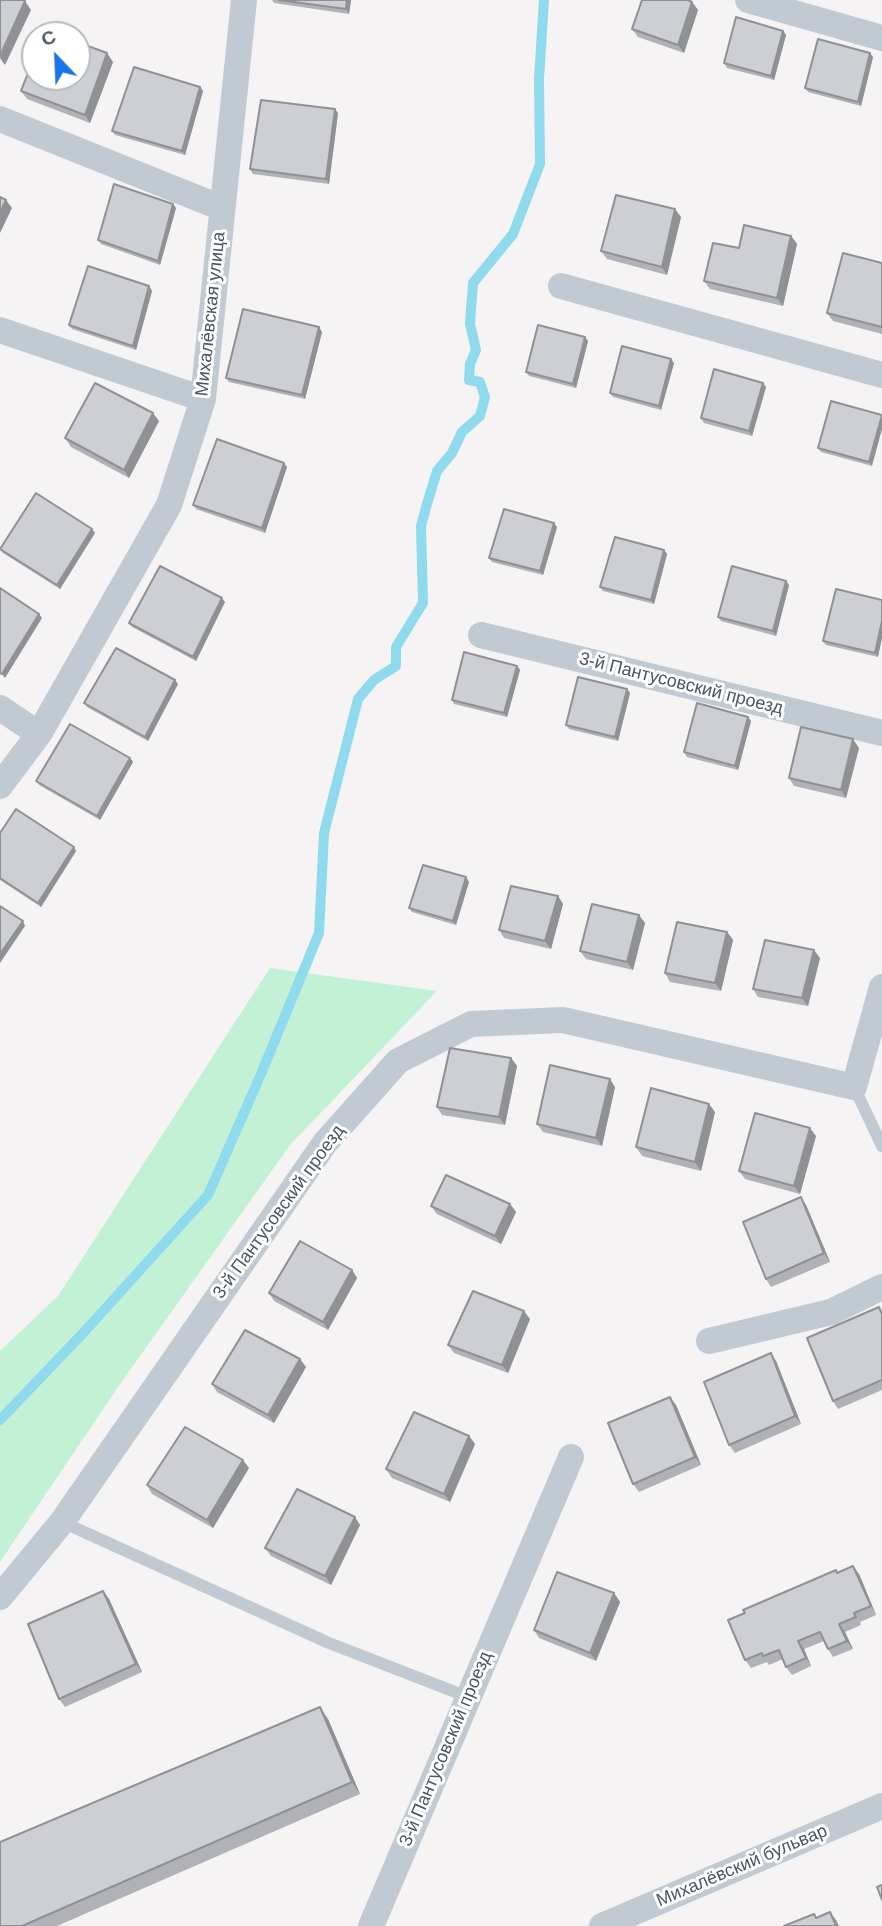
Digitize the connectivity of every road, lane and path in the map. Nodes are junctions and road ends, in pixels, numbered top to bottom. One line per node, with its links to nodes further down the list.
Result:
1 (244, 0): 5 (street, Михалёвская улица)
2 (748, 0): 3 (street)
3 (882, 38)
4 (0, 119): 5 (street)
5 (222, 208): 9 (street, Михалёвская улица)
6 (561, 286): 8 (street)
7 (0, 330): 9 (street)
8 (882, 375)
9 (204, 399): 13 (street, Михалёвская улица)
10 (481, 635): 12 (street, 3-й Пантусовский проезд)
11 (0, 708): 13 (street)
12 (882, 733)
13 (39, 734): 14 (street, Михалёвская улица)
14 (0, 786)
15 (882, 987): 16 (street)
16 (854, 1087): 17 (lane); 21 (street, 3-й Пантусовский проезд)
17 (882, 1146)
18 (882, 1287): 19 (street)
19 (709, 1341)
20 (570, 1457): 23 (street, 3-й Пантусовский проезд)
21 (62, 1522): 22 (street, 3-й Пантусовский проезд); 23 (lane)
22 (0, 1597)
23 (468, 1697): 25 (street, 3-й Пантусовский проезд)
24 (882, 1806): 26 (street, Михалёвский бульвар)
25 (370, 1926)
26 (603, 1926)

